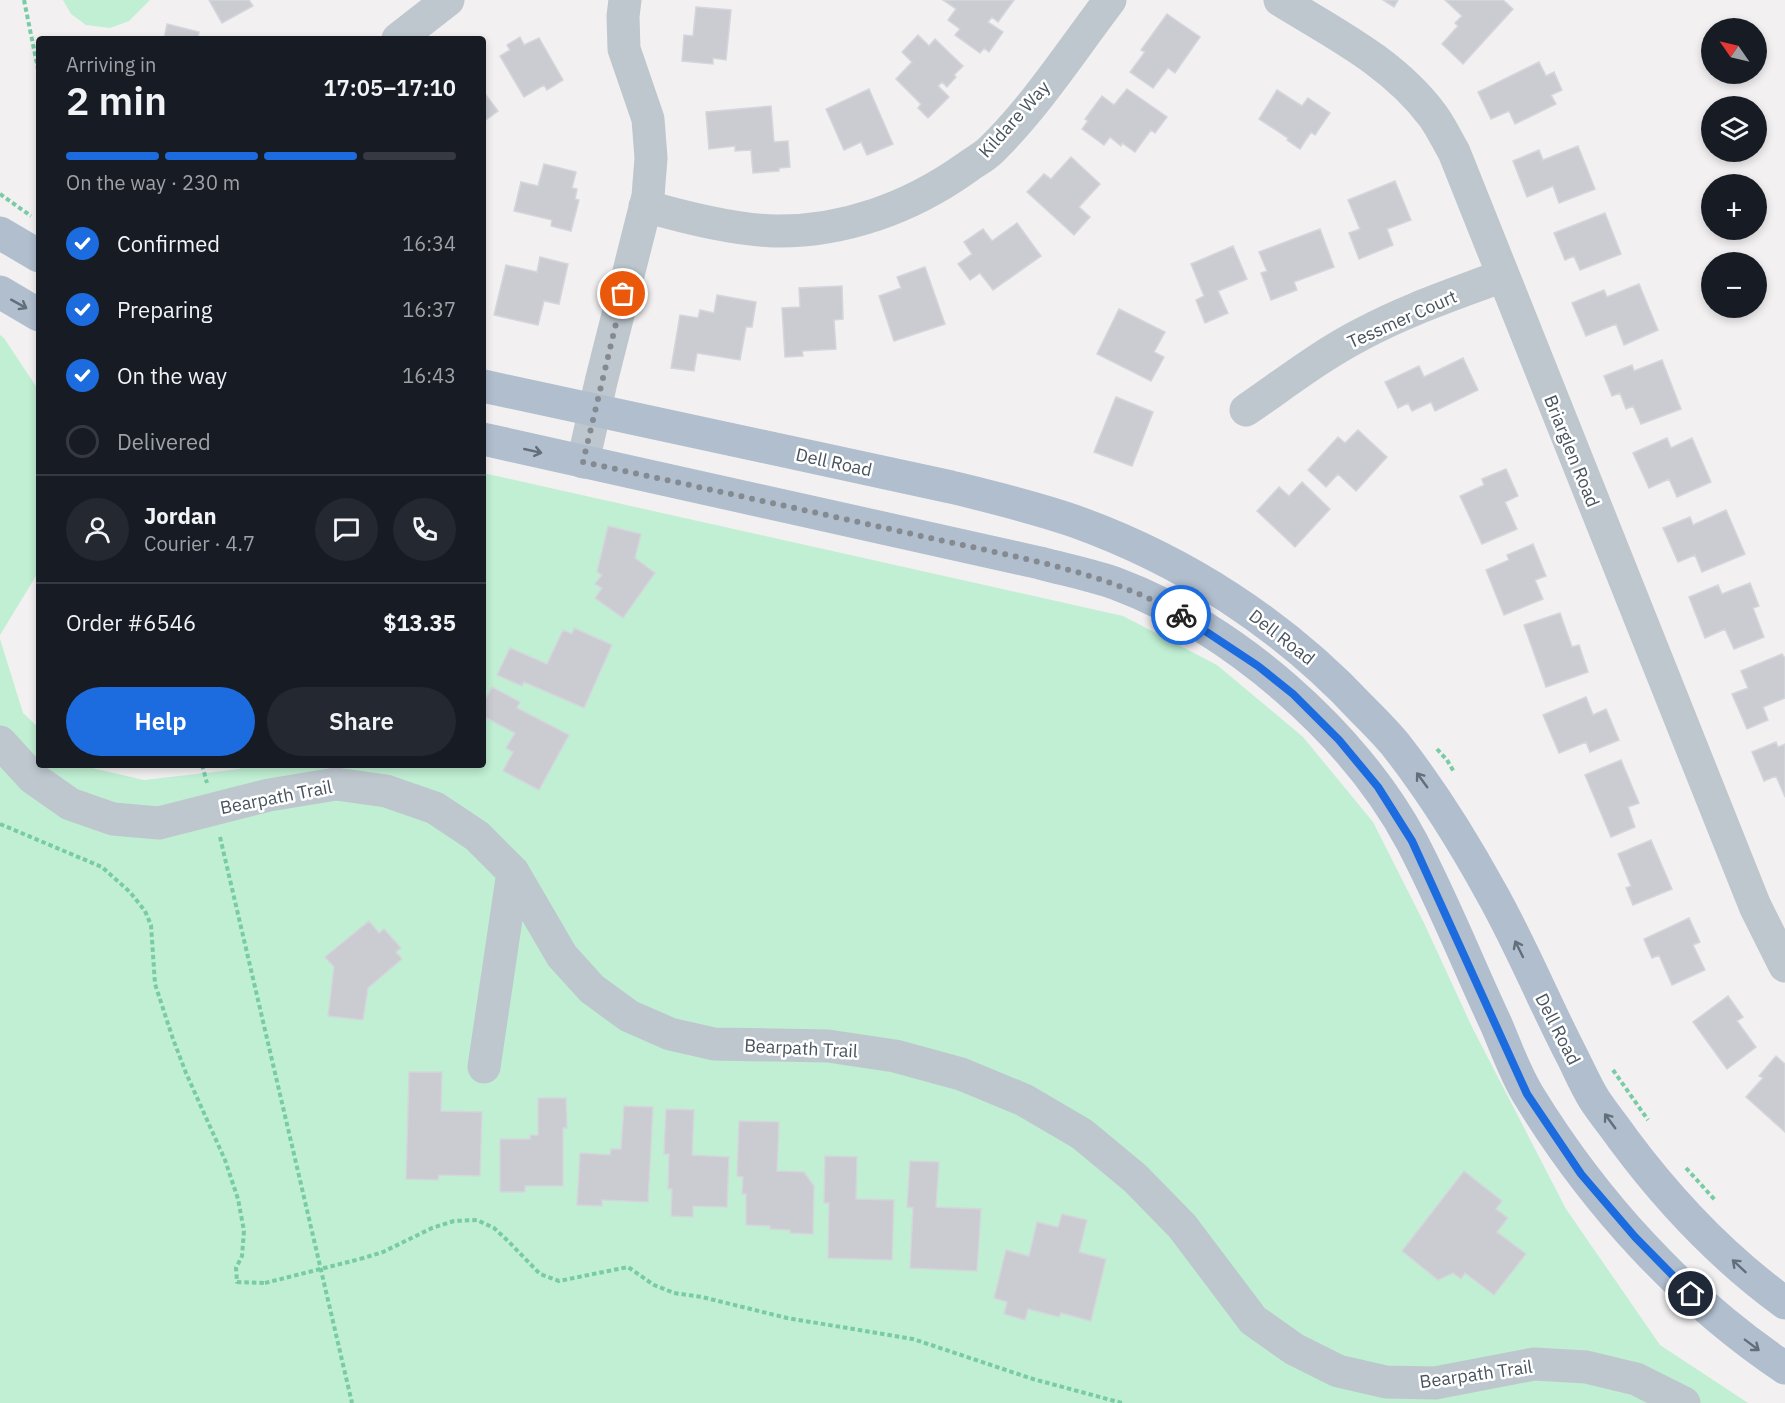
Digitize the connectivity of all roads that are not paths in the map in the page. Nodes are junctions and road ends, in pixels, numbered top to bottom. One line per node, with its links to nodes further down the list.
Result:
1 (448, 0): 5 (street)
2 (625, 0): 6 (street)
3 (1110, 0): 6 (street, Kildare Way)
4 (1280, 0): 9 (street, Briarglen Road)
5 (402, 36)
6 (645, 206): 14 (street)
7 (0, 233): 8 (main road)
8 (36, 254)
9 (1502, 276): 13 (street, Tessmer Court); 20 (street, Briarglen Road)
10 (0, 292): 11 (main road, one-way to 11)
11 (36, 313)
12 (486, 387): 14 (main road, Dell Road)
13 (1246, 410)
14 (594, 411): 16 (street); 22 (main road, Dell Road, one-way to 14)
15 (486, 440): 16 (main road, Dell Road, one-way to 16)
16 (583, 462): 23 (main road, Dell Road, one-way to 23)
17 (0, 741): 18 (street, Bearpath Trail)
18 (373, 777): 19 (street, Bearpath Trail)
19 (513, 872): 21 (street); 24 (street, Bearpath Trail)
20 (1785, 966)
21 (484, 1067)
22 (1785, 1303)
23 (1785, 1368)
24 (1684, 1403)

